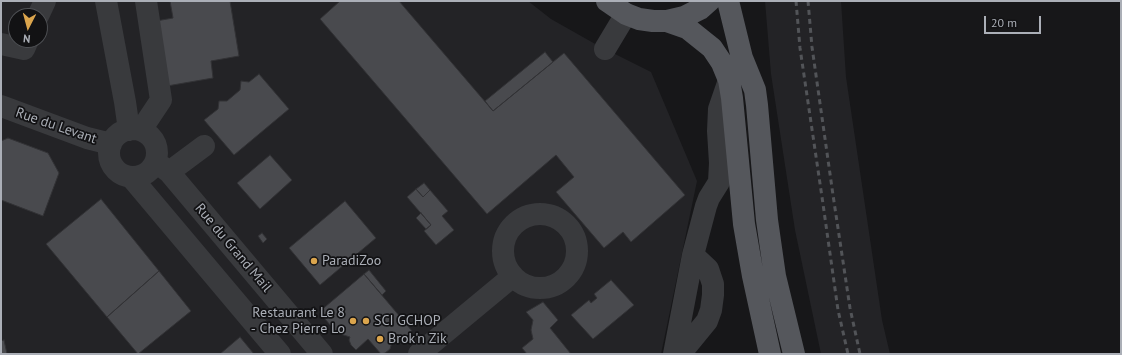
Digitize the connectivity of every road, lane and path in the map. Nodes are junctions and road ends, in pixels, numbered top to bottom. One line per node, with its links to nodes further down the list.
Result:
1 (106, 1): 11 (street)
2 (146, 1): 11 (street)
3 (607, 1): 6 (main road)
4 (709, 1): 7 (main road)
5 (728, 1): 24 (main road)
6 (626, 14): 7 (main road); 8 (street)
7 (667, 21): 9 (main road)
8 (605, 49)
9 (729, 80): 16 (street); 23 (main road)
10 (1, 106): 12 (street, Rue du Levant)
11 (135, 130): 12 (street); 14 (street)
12 (111, 144): 15 (street)
13 (204, 146): 14 (street)
14 (162, 167): 15 (street); 19 (street, Rue du Grand Mail)
15 (131, 177): 18 (street)
16 (693, 255): 21 (street); 22 (street)
17 (513, 276): 20 (street)
18 (280, 354)
19 (322, 354)
20 (419, 354)
21 (674, 354)
22 (680, 354)
23 (770, 354)
24 (794, 354)

